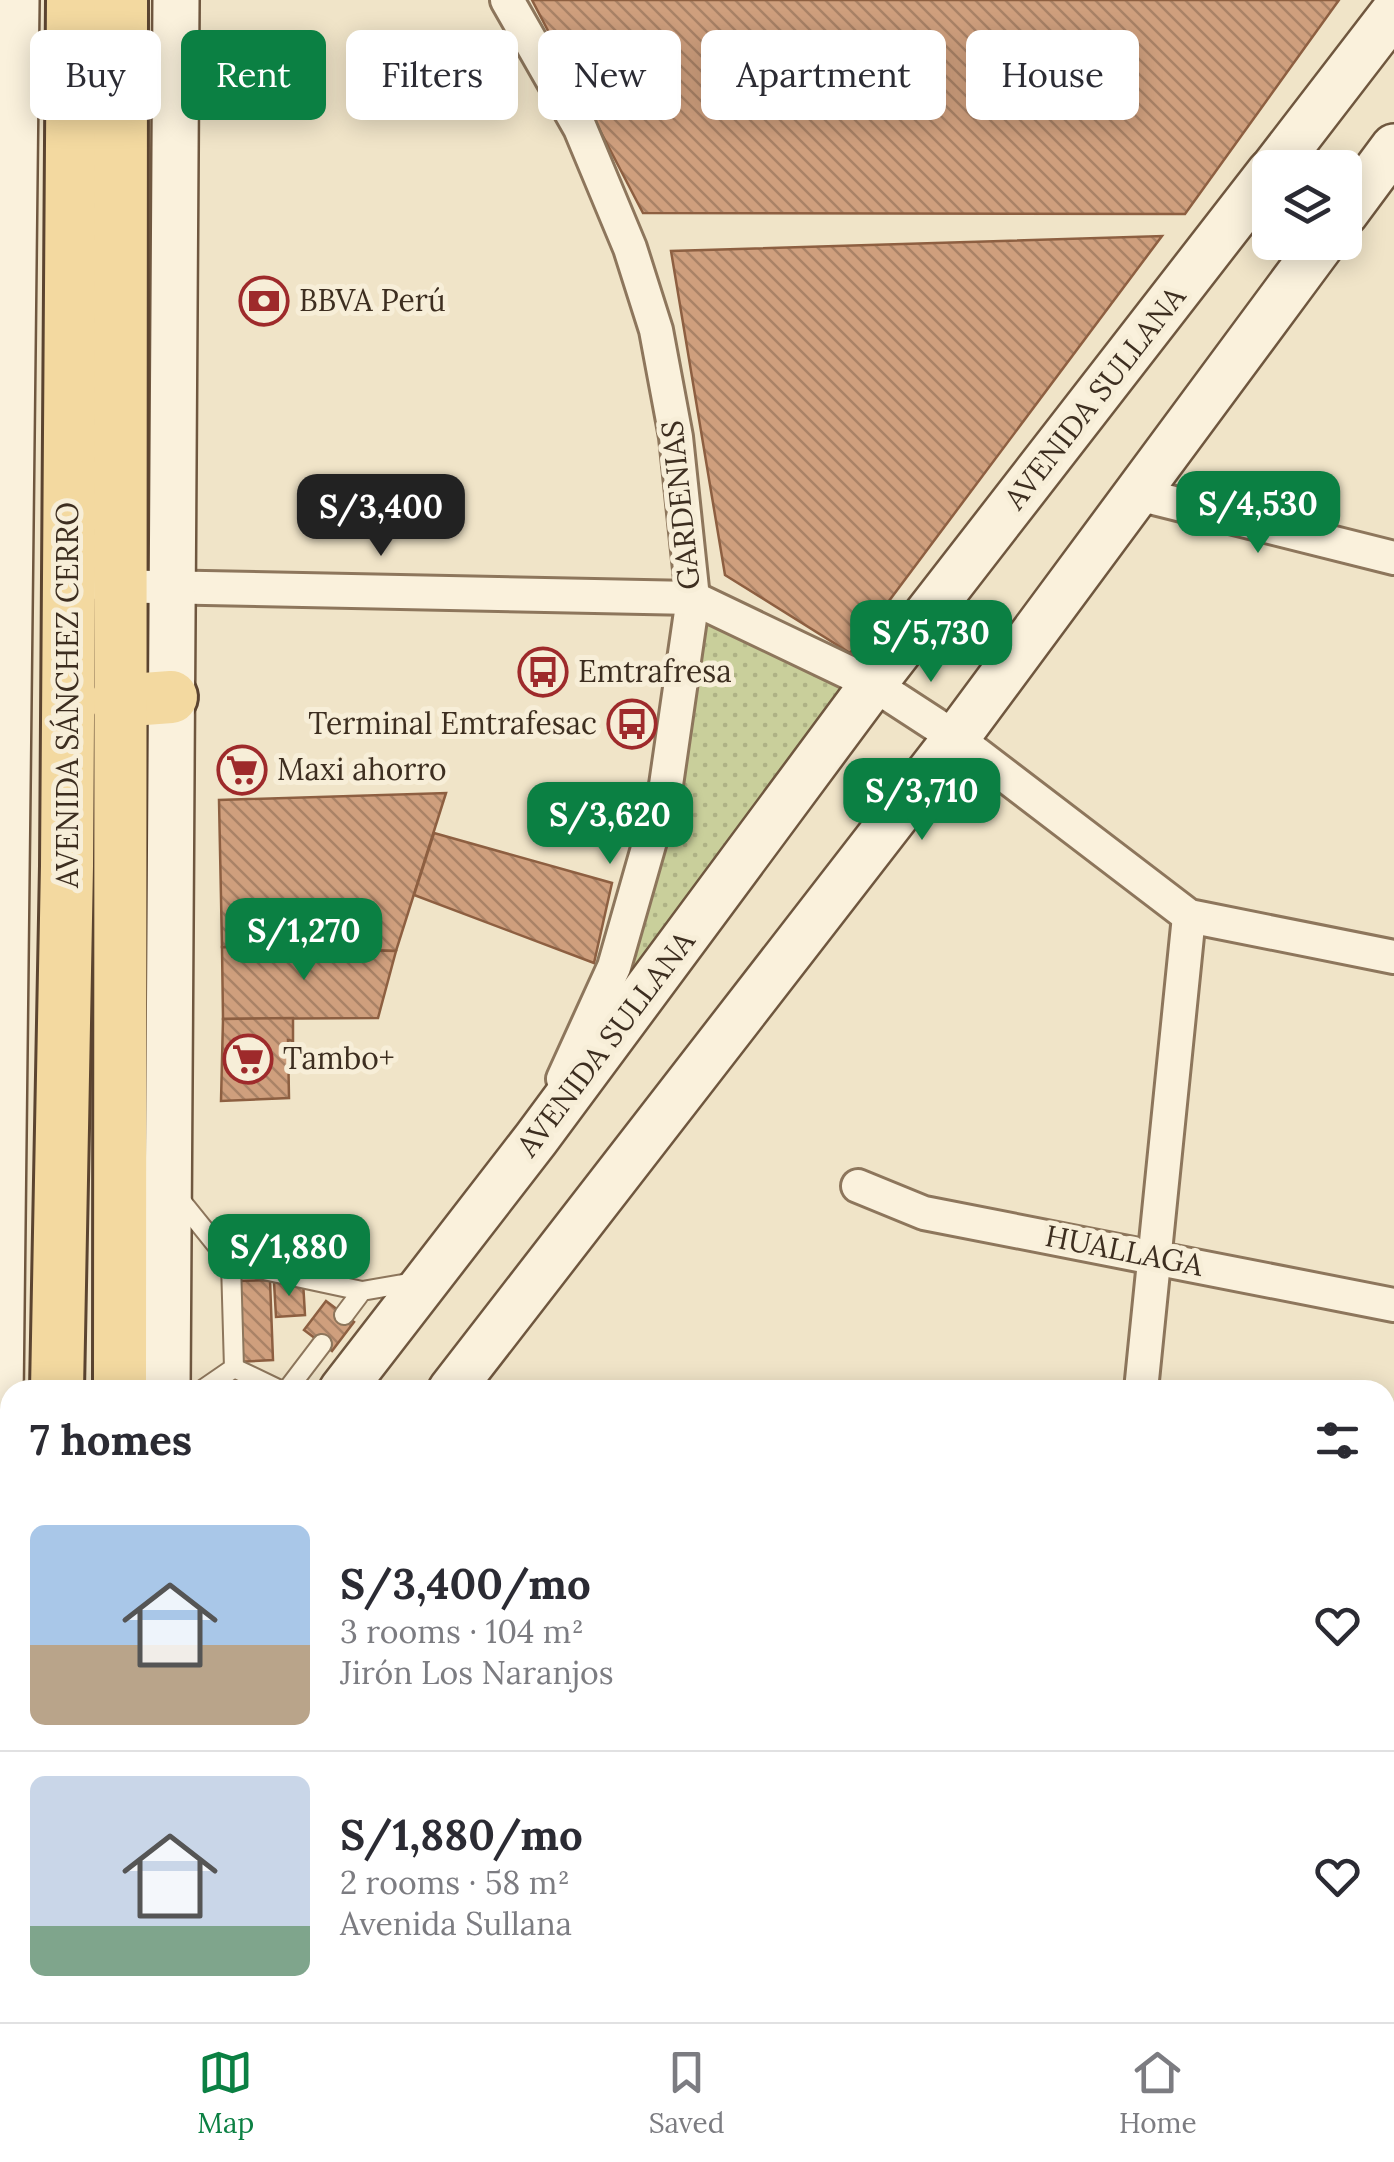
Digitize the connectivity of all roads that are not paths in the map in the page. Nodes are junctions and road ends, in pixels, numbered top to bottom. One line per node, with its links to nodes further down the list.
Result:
1 (16, 0): 19 (main road, AVENIDA SÁNCHEZ CERRO)
2 (73, 0): 12 (main road, AVENIDA SÁNCHEZ CERRO)
3 (121, 0): 12 (main road, AVENIDA SÁNCHEZ CERRO)
4 (176, 0): 13 (main road)
5 (507, 0): 14 (street, GARDENIAS)
6 (1394, 12): 7 (main road, AVENIDA SULLANA)
7 (1287, 150)
8 (1252, 196): 15 (main road, AVENIDA SULLANA)
9 (1310, 260): 10 (main road)
10 (1138, 494): 11 (street); 18 (main road)
11 (1394, 558)
12 (93, 586): 13 (street); 17 (main road, AVENIDA SÁNCHEZ CERRO); 20 (main road, AVENIDA SÁNCHEZ CERRO)
13 (172, 586): 14 (street); 16 (main road)
14 (692, 598): 15 (street); 23 (street, GARDENIAS)
15 (873, 684): 18 (street); 23 (main road, AVENIDA SULLANA)
16 (171, 697): 17 (main road); 24 (main road)
17 (117, 701): 36 (main road, AVENIDA SÁNCHEZ CERRO)
18 (956, 738): 21 (street); 42 (main road)
19 (4, 863): 20 (street); 34 (main road, AVENIDA SÁNCHEZ CERRO)
20 (67, 866): 35 (main road, AVENIDA SÁNCHEZ CERRO)
21 (1190, 916): 22 (street); 26 (street)
22 (1394, 957)
23 (536, 1138): 28 (main road, AVENIDA SULLANA)
24 (169, 1185): 27 (lane); 37 (main road)
25 (858, 1186): 26 (street, HUALLAGA)
26 (1155, 1256): 30 (street, HUALLAGA); 43 (street)
27 (231, 1263): 29 (lane); 33 (lane)
28 (429, 1280): 29 (lane); 41 (main road, AVENIDA SULLANA)
29 (362, 1291): 31 (lane)
30 (1394, 1305)
31 (344, 1315)
32 (322, 1344): 40 (lane)
33 (234, 1368): 38 (lane); 39 (lane)
34 (0, 1380)
35 (57, 1380)
36 (120, 1380)
37 (167, 1380)
38 (217, 1380)
39 (261, 1380)
40 (292, 1380)
41 (350, 1380)
42 (459, 1380)
43 (1141, 1380)

